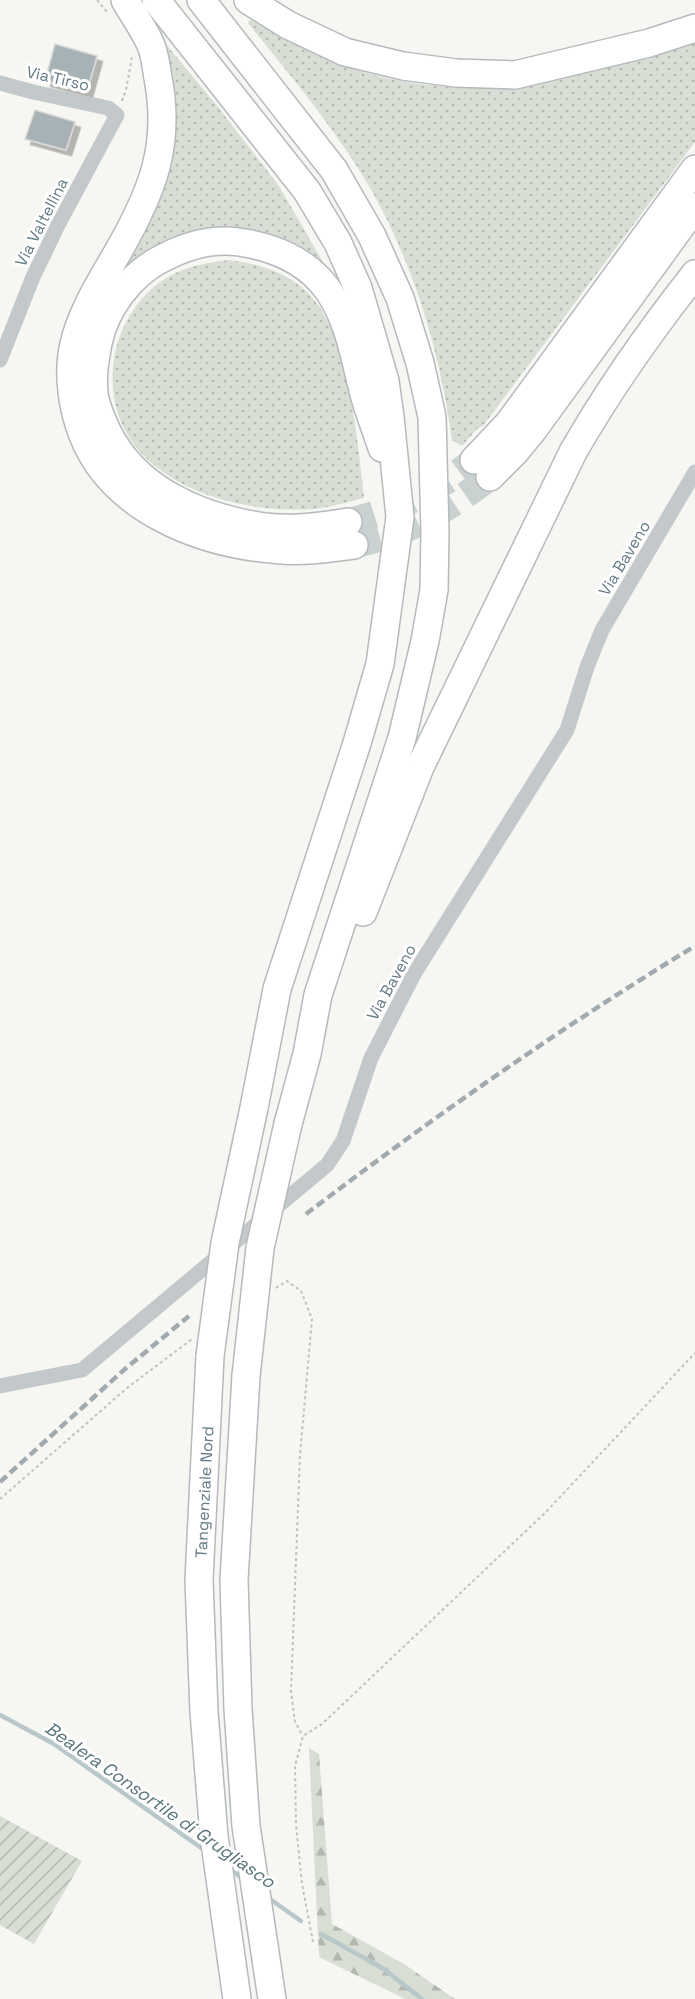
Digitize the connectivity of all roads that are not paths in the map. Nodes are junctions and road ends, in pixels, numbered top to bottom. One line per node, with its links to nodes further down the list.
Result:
1 (156, 0): 13 (highway)
2 (201, 0): 14 (highway)
3 (248, 0): 5 (highway)
4 (117, 7): 13 (highway)
5 (695, 28)
6 (0, 83): 7 (street, Via Tirso)
7 (112, 111): 11 (street, Via Valtellina)
8 (695, 169): 9 (highway)
9 (695, 207)
10 (695, 274): 14 (highway)
11 (0, 360)
12 (695, 472): 15 (street, Via Baveno)
13 (396, 489): 16 (highway, Tangenziale Nord, bridge)
14 (307, 1054): 17 (highway, bridge)
15 (0, 1386)
16 (237, 1999)
17 (272, 1999)

